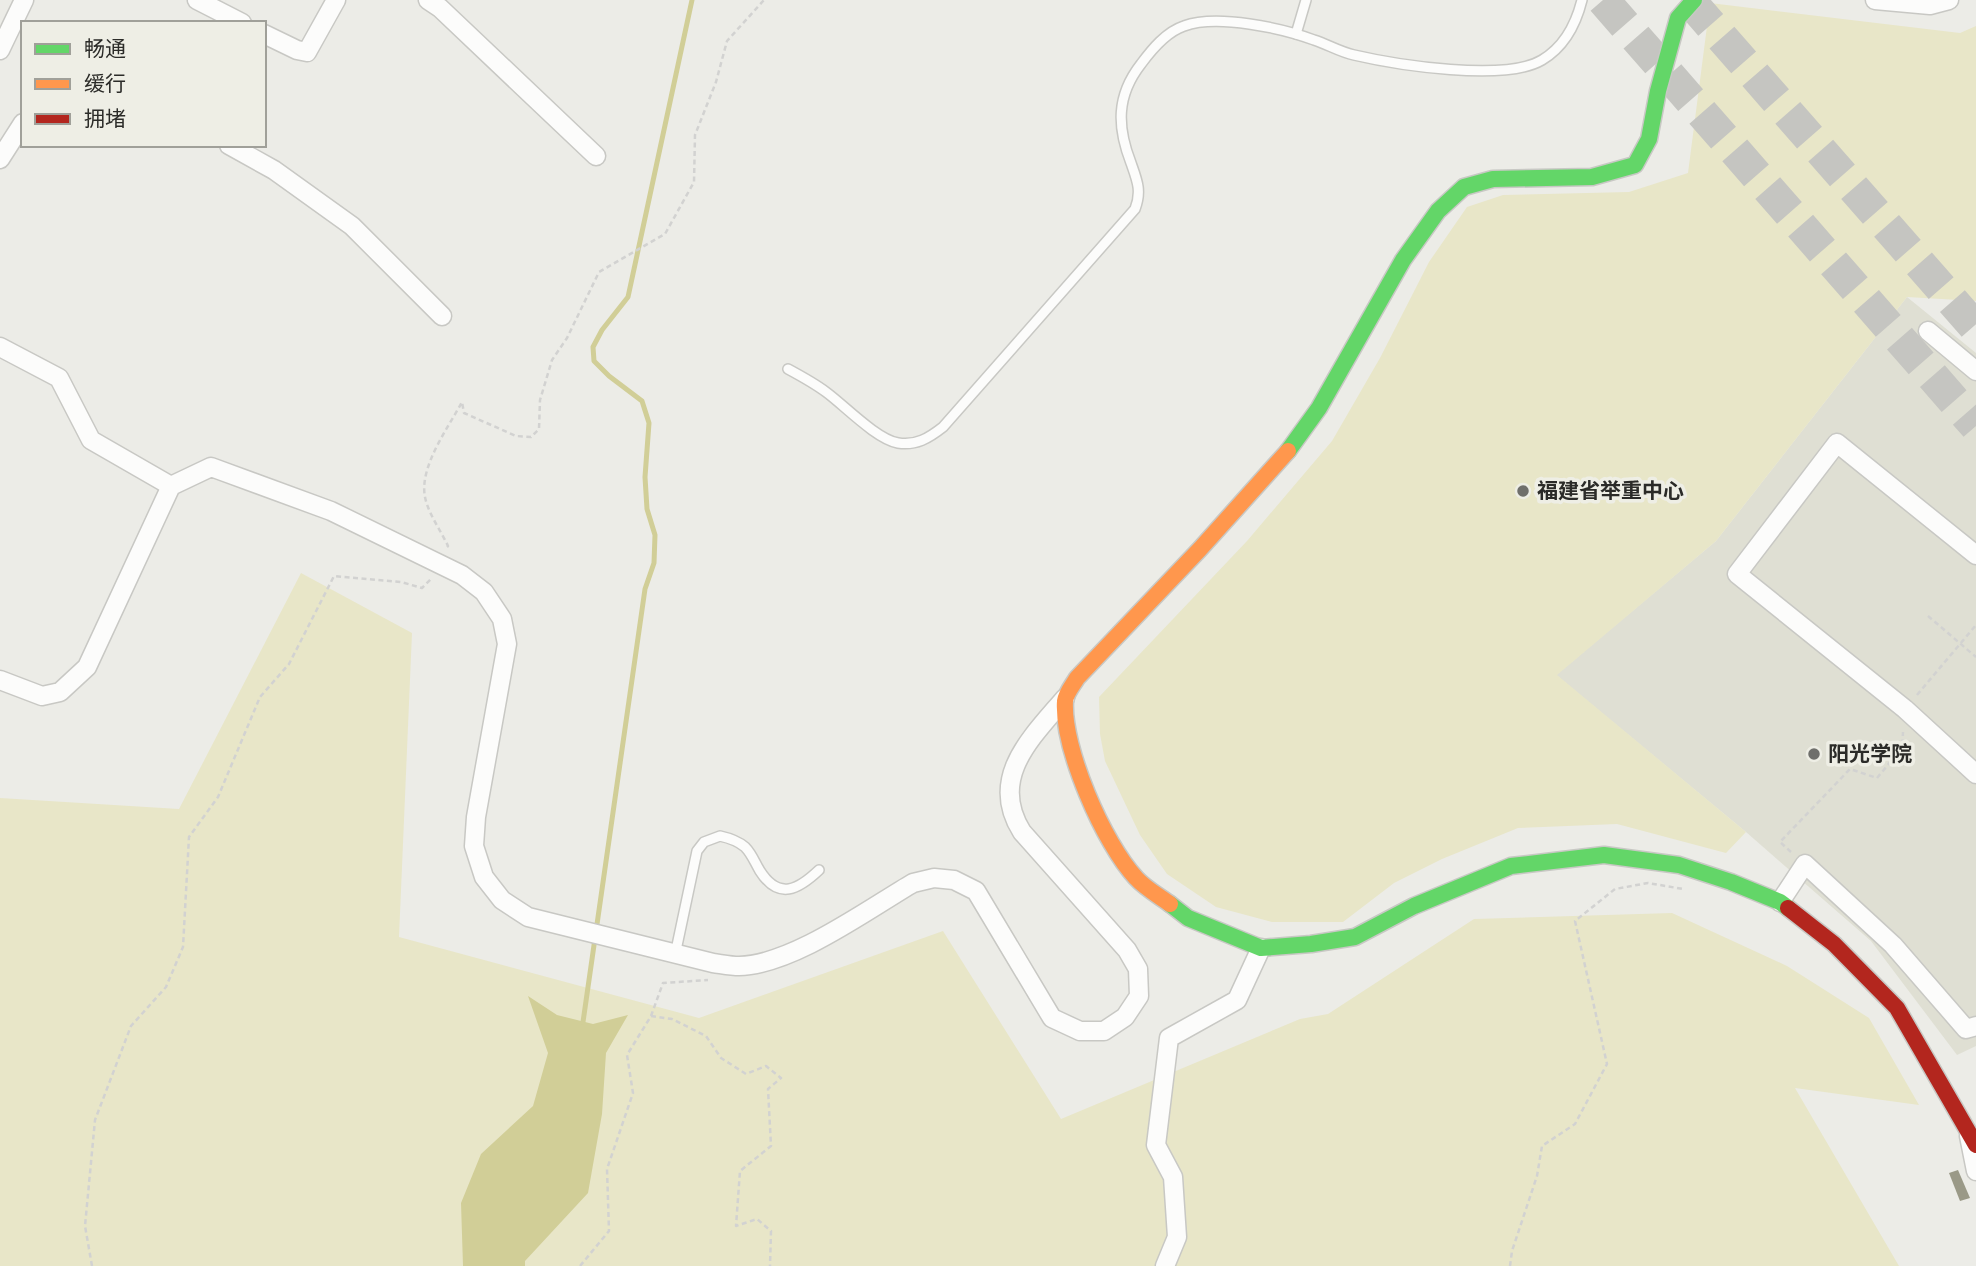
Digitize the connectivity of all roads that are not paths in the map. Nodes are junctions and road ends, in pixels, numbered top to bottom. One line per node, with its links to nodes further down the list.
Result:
1 (24, 0): 13 (street)
2 (197, 0): 10 (street)
3 (337, 0): 12 (street)
4 (428, 0): 16 (street)
5 (1306, 0): 11 (lane)
6 (1582, 0): 11 (lane)
7 (1694, 0): 26 (street)
8 (1875, 0): 9 (street)
9 (1949, 0)
10 (238, 21)
11 (1296, 34): 21 (lane)
12 (266, 35)
13 (0, 50)
14 (21, 126): 17 (street)
15 (233, 147): 18 (street)
16 (596, 156)
17 (0, 159)
18 (442, 316)
19 (1928, 331): 22 (street)
20 (0, 347): 23 (street)
21 (788, 369)
22 (1976, 371)
23 (171, 486): 25 (street); 31 (street)
24 (1976, 555): 27 (street)
25 (0, 680)
26 (1065, 698): 30 (street); 31 (street)
27 (1976, 774)
28 (819, 870): 31 (lane)
29 (1780, 902): 30 (street); 32 (street); 33 (street)
30 (1261, 948): 35 (street)
31 (675, 955)
32 (1976, 1026)
33 (1973, 1141): 34 (street)
34 (1976, 1171)
35 (1165, 1266)

